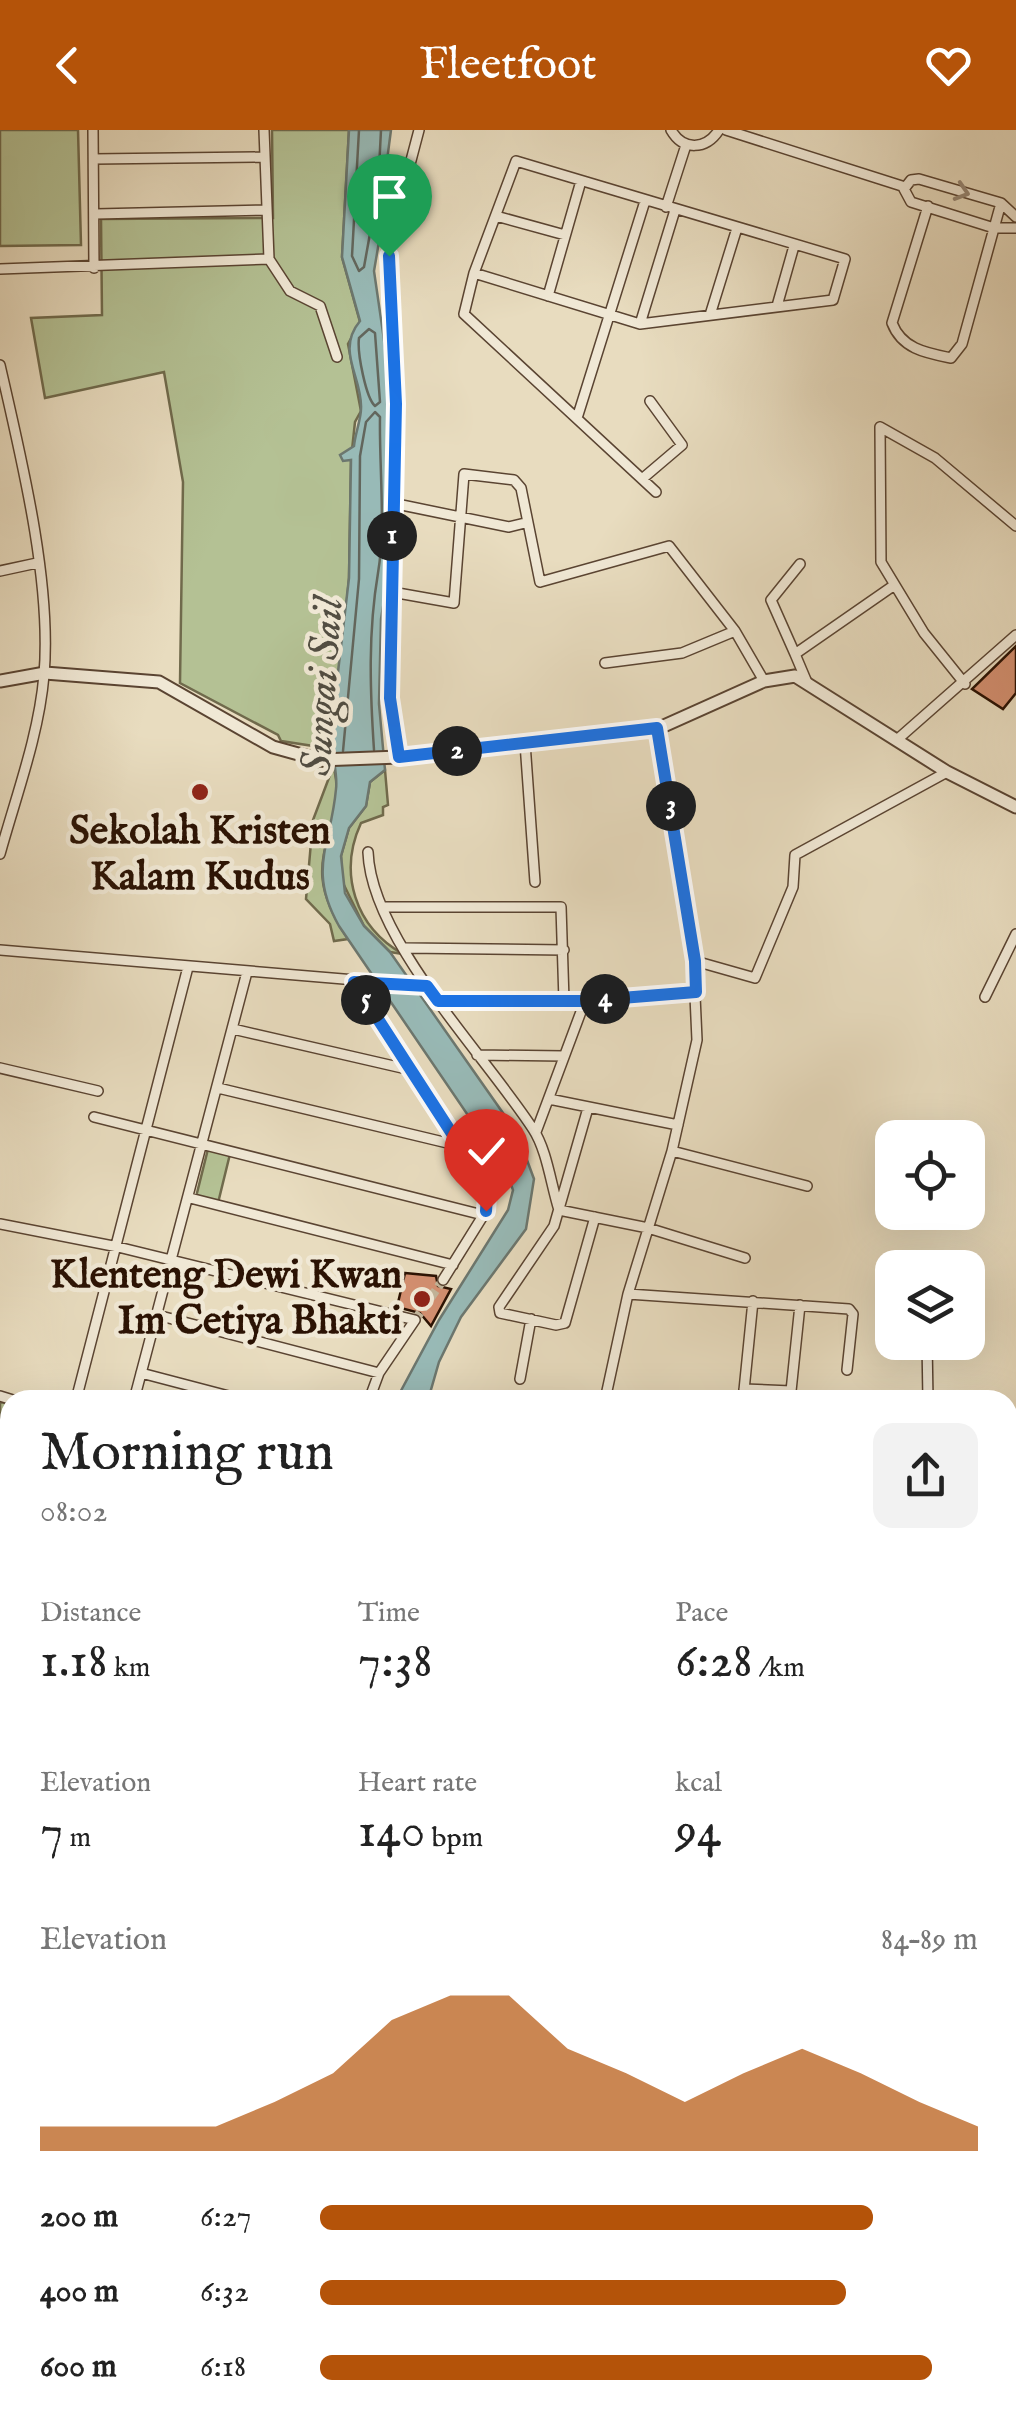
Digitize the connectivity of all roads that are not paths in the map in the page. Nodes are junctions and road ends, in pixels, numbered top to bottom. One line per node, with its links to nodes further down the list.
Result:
1 (93, 130): 8 (street)
2 (264, 130): 7 (street)
3 (419, 130): 41 (street)
4 (670, 130): 6 (street)
5 (723, 130): 6 (street); 10 (street)
6 (686, 145): 14 (street)
7 (266, 157): 8 (street); 15 (street)
8 (94, 159): 16 (street)
9 (581, 181): 11 (street); 17 (street); 22 (street)
10 (905, 187): 12 (street, one-way to 12); 13 (street)
11 (646, 201): 14 (street); 30 (street)
12 (1001, 203): 18 (street); 20 (street)
13 (928, 206): 20 (street); 20 (street)
14 (671, 208): 19 (street); 32 (street)
15 (266, 210): 16 (street); 24 (street)
16 (96, 214): 25 (street)
17 (496, 216): 22 (street); 27 (street)
18 (1016, 216)
19 (737, 228): 23 (street); 31 (street)
20 (994, 228): 21 (street)
21 (1016, 228)
22 (565, 236): 28 (street)
23 (794, 246): 29 (street); 29 (street)
24 (269, 259): 25 (street); 33 (street)
25 (94, 268): 26 (street)
26 (0, 270)
27 (474, 273): 28 (street); 36 (street)
28 (548, 296): 30 (street)
29 (776, 306): 31 (street)
30 (612, 315): 32 (street); 36 (street)
31 (710, 315): 32 (street)
32 (640, 324)
33 (338, 357)
34 (0, 365): 37 (street)
35 (650, 401): 39 (street)
36 (578, 415): 39 (street)
37 (14, 427): 38 (street); 45 (street)
38 (0, 429)
39 (642, 479): 40 (street)
40 (656, 492)
41 (392, 503): 42 (street); 49 (street)
42 (462, 518): 43 (street); 43 (street); 49 (street)
43 (525, 524): 50 (street)
44 (1016, 526): 48 (street)
45 (36, 563): 47 (street); 54 (street)
46 (800, 564): 52 (street)
47 (0, 572)
48 (894, 586): 52 (street); 58 (street)
49 (392, 592): 62 (street)
50 (735, 632): 53 (street); 57 (street)
51 (1016, 635): 58 (street)
52 (795, 654): 56 (street)
53 (605, 663)
54 (45, 673): 55 (street); 62 (street); 66 (street)
55 (0, 680)
56 (806, 680): 57 (street); 60 (street)
57 (764, 681): 59 (street)
58 (965, 684): 60 (street)
59 (657, 728): 61 (street); 73 (street)
60 (899, 738): 63 (street)
61 (525, 743): 62 (street); 67 (street)
62 (394, 758)
63 (947, 772): 64 (street); 73 (street)
64 (1016, 807)
65 (368, 852): 68 (street)
66 (0, 854)
67 (535, 882)
68 (382, 907): 70 (street); 72 (street)
69 (1016, 934): 74 (street)
70 (406, 948): 72 (street); 79 (street)
71 (0, 950): 75 (street)
72 (564, 950): 83 (street)
73 (695, 961): 80 (street)
74 (1002, 963): 76 (street); 81 (street)
75 (188, 967): 77 (street); 96 (street)
76 (1016, 968)
77 (247, 972): 78 (street); 85 (street)
78 (354, 982): 79 (street); 89 (street)
79 (424, 986): 82 (street)
80 (696, 992): 84 (street); 95 (street)
81 (985, 997)
82 (438, 1001): 83 (street); 86 (street)
83 (564, 1001): 84 (street)
84 (584, 1001): 87 (street)
85 (233, 1029): 89 (street); 90 (street)
86 (478, 1055): 87 (street); 97 (street)
87 (564, 1056): 92 (street)
88 (0, 1068): 91 (street)
89 (411, 1070): 99 (street)
90 (218, 1088): 98 (street); 99 (street)
91 (98, 1091)
92 (548, 1099): 93 (street); 97 (street)
93 (588, 1108): 95 (street); 103 (street)
94 (94, 1116): 96 (street)
95 (678, 1124): 100 (street)
96 (148, 1130): 98 (street); 108 (street)
97 (536, 1132): 103 (street)
98 (204, 1144): 102 (street); 104 (street)
99 (460, 1146): 104 (street)
100 (672, 1151): 101 (street); 107 (street)
101 (807, 1186)
102 (190, 1198): 110 (street); 111 (street)
103 (559, 1210): 105 (street); 117 (street)
104 (483, 1215): 111 (street)
105 (596, 1218): 107 (street); 117 (street)
106 (0, 1224): 108 (street)
107 (648, 1228): 109 (street); 113 (street)
108 (118, 1247): 110 (street); 123 (street)
109 (746, 1258)
110 (174, 1260): 116 (street); 121 (street)
111 (453, 1266): 112 (street)
112 (443, 1280)
113 (628, 1294): 114 (street); 127 (street)
114 (753, 1301): 115 (street); 128 (street)
115 (800, 1306): 119 (street); 129 (street)
116 (156, 1315): 120 (street); 121 (street)
117 (530, 1319): 122 (street)
118 (928, 1360): 130 (street)
119 (847, 1370)
120 (141, 1373): 124 (street); 125 (street)
121 (379, 1373): 126 (street)
122 (520, 1378)
123 (79, 1390)
124 (137, 1390)
125 (206, 1390)
126 (373, 1390)
127 (607, 1390)
128 (744, 1390)
129 (791, 1390)
130 (928, 1390)

